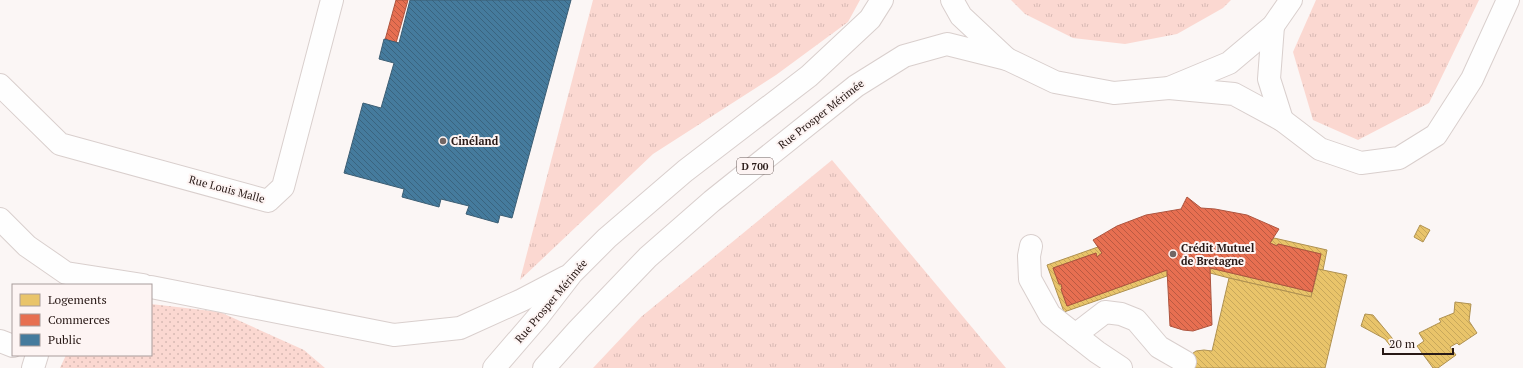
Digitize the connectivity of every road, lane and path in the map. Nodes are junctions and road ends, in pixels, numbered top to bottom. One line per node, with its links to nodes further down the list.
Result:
1 (332, 0): 8 (main road, Rue Louis Malle)
2 (882, 0): 13 (main road, Rue Prosper Mérimée)
3 (952, 0): 7 (main road)
4 (1291, 0): 6 (main road)
5 (1508, 0): 10 (main road)
6 (1273, 26): 9 (main road); 10 (main road)
7 (1007, 58): 9 (main road); 24 (main road, Rue Prosper Mérimée / D 700)
8 (0, 85)
9 (1168, 88): 10 (main road)
10 (1282, 120)
11 (0, 219): 14 (main road)
12 (1031, 246): 17 (main road)
13 (572, 273): 16 (main road); 23 (main road, Rue Prosper Mérimée)
14 (64, 279): 15 (main road)
15 (130, 284)
16 (152, 287)
17 (1075, 334): 21 (main road); 25 (main road)
18 (0, 341): 19 (main road)
19 (12, 346)
20 (37, 356): 22 (main road)
21 (1185, 362)
22 (33, 368)
23 (494, 368)
24 (544, 368)
25 (1121, 368)

